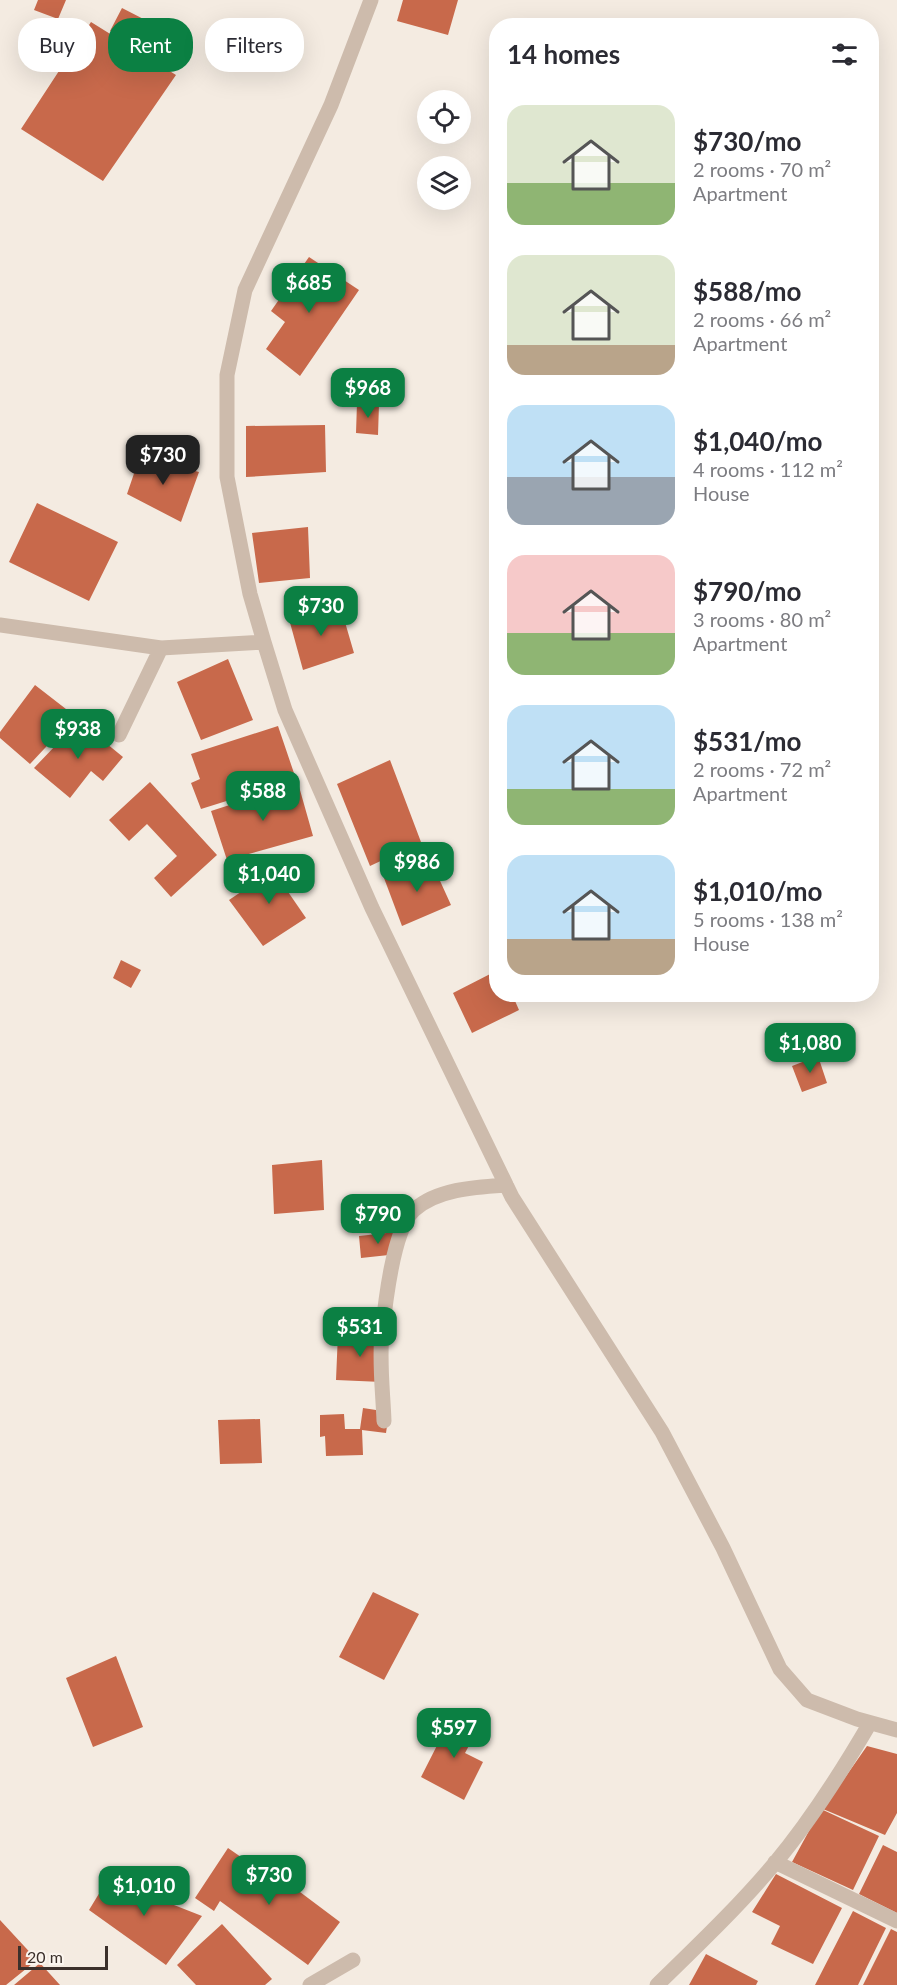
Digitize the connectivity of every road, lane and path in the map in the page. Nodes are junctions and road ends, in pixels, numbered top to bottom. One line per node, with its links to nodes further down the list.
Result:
1 (371, 0): 3 (street)
2 (0, 625): 4 (street)
3 (264, 642): 4 (street); 6 (street)
4 (161, 648): 5 (street)
5 (119, 735)
6 (506, 1185): 7 (street); 8 (street)
7 (384, 1421)
8 (870, 1723): 9 (street); 10 (street)
9 (897, 1730)
10 (775, 1862): 11 (street); 14 (street)
11 (897, 1921)
12 (353, 1960): 13 (street)
13 (310, 1985)
14 (657, 1985)

